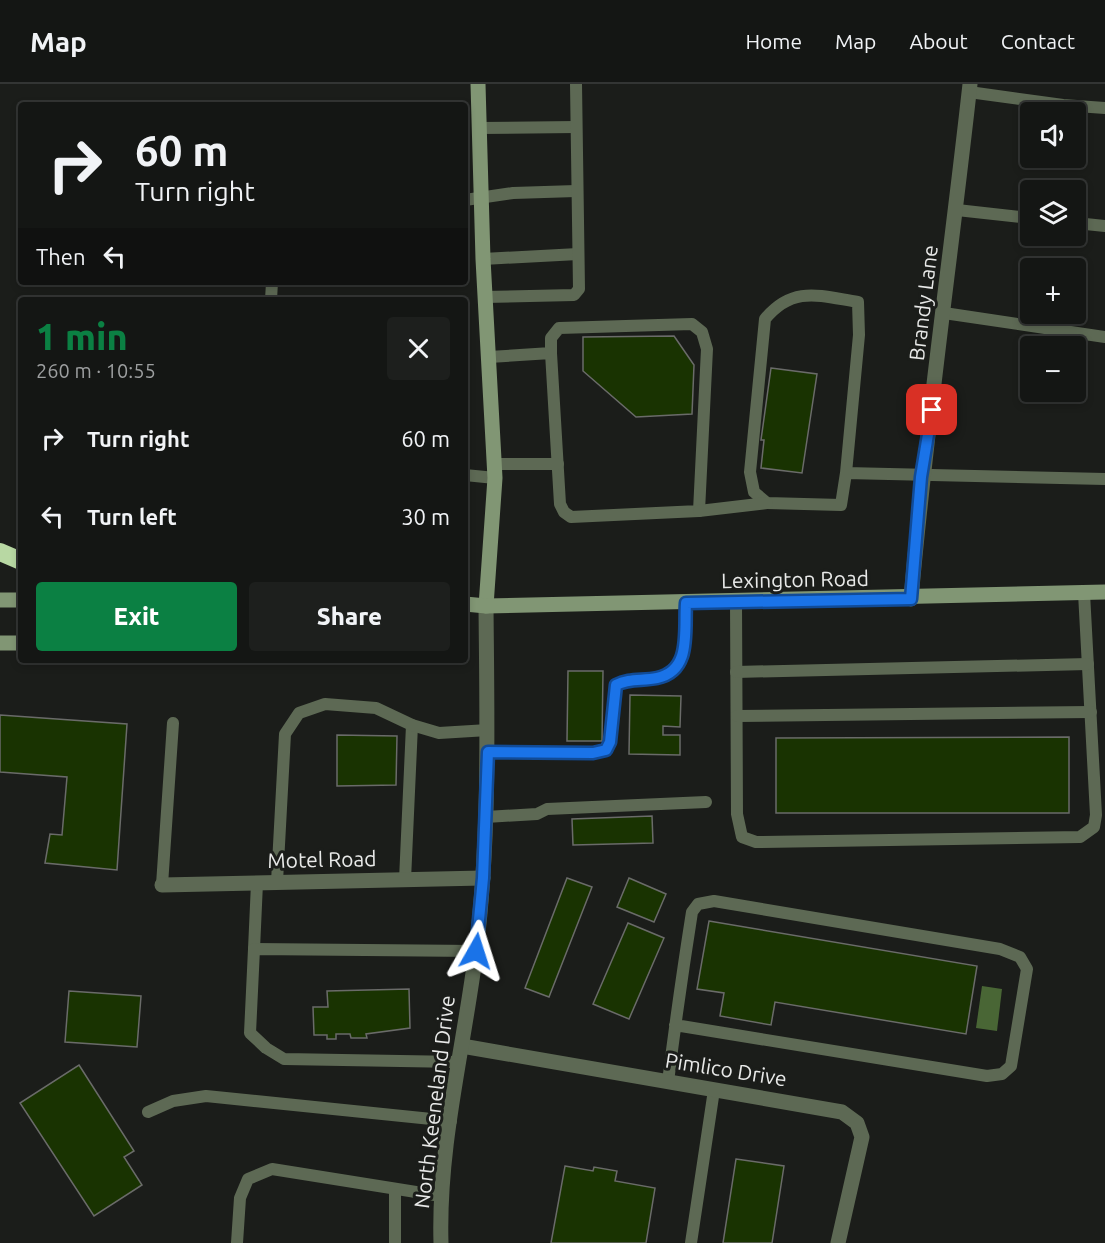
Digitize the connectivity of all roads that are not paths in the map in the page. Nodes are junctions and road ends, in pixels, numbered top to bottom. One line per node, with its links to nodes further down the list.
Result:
1 (478, 84): 6 (main road)
2 (576, 84): 5 (lane)
3 (969, 88): 4 (lane); 9 (street, Brandy Lane)
4 (1105, 108)
5 (576, 127): 6 (lane); 7 (lane)
6 (479, 128): 8 (main road)
7 (576, 192): 8 (lane); 13 (lane)
8 (473, 200): 14 (main road)
9 (957, 210): 10 (lane); 16 (street, Brandy Lane)
10 (1020, 217)
11 (1086, 224): 12 (lane)
12 (1105, 226)
13 (578, 254): 14 (lane); 15 (lane)
14 (483, 259): 15 (main road)
15 (484, 297): 19 (main road)
16 (944, 313): 17 (lane); 24 (street, Brandy Lane)
17 (1105, 337)
18 (551, 353): 19 (lane); 20 (lane); 27 (lane)
19 (489, 357): 21 (main road)
20 (558, 464): 21 (lane); 27 (lane)
21 (495, 471): 23 (lane); 38 (main road)
22 (846, 473): 24 (lane); 26 (lane); 26 (lane)
23 (468, 475)
24 (921, 477): 25 (lane); 32 (street, Brandy Lane)
25 (1105, 479)
26 (767, 502): 27 (lane)
27 (699, 511)
28 (0, 552): 29 (highway)
29 (18, 560)
30 (1105, 592): 31 (main road, Lexington Road)
31 (1084, 593): 32 (main road, Lexington Road); 42 (lane)
32 (911, 599): 35 (main road, Lexington Road)
33 (0, 600): 34 (main road)
34 (18, 600)
35 (736, 602): 36 (main road, Lexington Road); 43 (lane)
36 (686, 603): 38 (main road, Lexington Road); 49 (lane)
37 (468, 604): 38 (main road, Lexington Road)
38 (486, 606): 39 (main road, Lexington Road); 48 (street, North Keeneland Drive)
39 (468, 610)
40 (0, 643): 41 (main road)
41 (18, 643)
42 (1088, 664): 43 (lane); 44 (lane)
43 (736, 672): 45 (lane)
44 (1091, 712): 45 (lane); 45 (lane)
45 (737, 716)
46 (173, 723): 56 (lane)
47 (412, 725): 48 (lane); 53 (lane); 54 (lane)
48 (488, 730): 49 (street, North Keeneland Drive)
49 (488, 752): 51 (street, North Keeneland Drive)
50 (706, 802): 51 (lane)
51 (486, 817): 52 (street, North Keeneland Drive)
52 (483, 878): 53 (street, Motel Road); 58 (street, North Keeneland Drive)
53 (405, 880): 54 (street, Motel Road)
54 (277, 882): 55 (street, Motel Road)
55 (257, 883): 56 (street, Motel Road); 57 (lane)
56 (162, 885)
57 (254, 949): 58 (lane); 61 (lane)
58 (476, 951): 60 (street, North Keeneland Drive)
59 (675, 1025): 59 (lane); 62 (lane)
60 (462, 1046): 61 (street, North Keeneland Drive); 62 (street, Pimlico Drive)
61 (459, 1062): 65 (street, North Keeneland Drive)
62 (668, 1082): 63 (street, Pimlico Drive)
63 (714, 1090): 71 (lane); 72 (street, Pimlico Drive)
64 (148, 1112): 65 (lane)
65 (451, 1121): 67 (street, North Keeneland Drive)
66 (395, 1190): 67 (lane); 68 (lane); 69 (lane)
67 (441, 1196): 70 (street, North Keeneland Drive)
68 (237, 1243)
69 (395, 1243)
70 (441, 1243)
71 (691, 1243)
72 (838, 1243)

